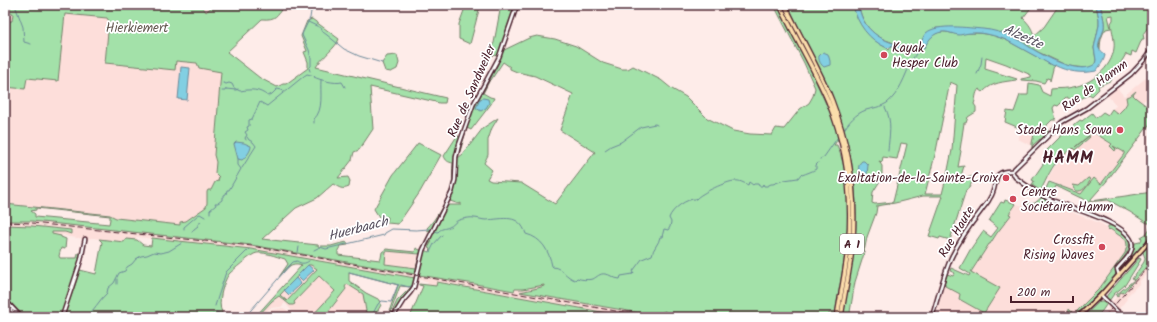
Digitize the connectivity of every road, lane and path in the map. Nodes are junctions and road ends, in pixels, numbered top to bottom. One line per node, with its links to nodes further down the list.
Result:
1 (517, 5): 20 (main road, Rue de Sandweiler)
2 (780, 5): 5 (highway, A 1)
3 (785, 5): 5 (highway, A 1)
4 (1152, 49): 6 (main road, Rue de Hamm)
5 (830, 101): 21 (highway, A 1); 22 (highway, A 1)
6 (1012, 171): 9 (main road); 23 (main road, Rue Haute)
7 (1152, 238): 10 (main road)
8 (85, 239): 19 (main road)
9 (1119, 267): 10 (main road); 11 (main road)
10 (1122, 273): 11 (main road)
11 (1119, 276): 12 (main road)
12 (1101, 295): 24 (main road); 25 (main road, bridge)
13 (5, 300): 15 (main road)
14 (5, 305): 15 (main road)
15 (10, 309): 16 (main road); 17 (main road); 18 (main road)
16 (5, 313)
17 (17, 317)
18 (21, 317)
19 (62, 317)
20 (393, 317)
21 (837, 317)
22 (841, 317)
23 (932, 317)
24 (1078, 317)
25 (1121, 317)

